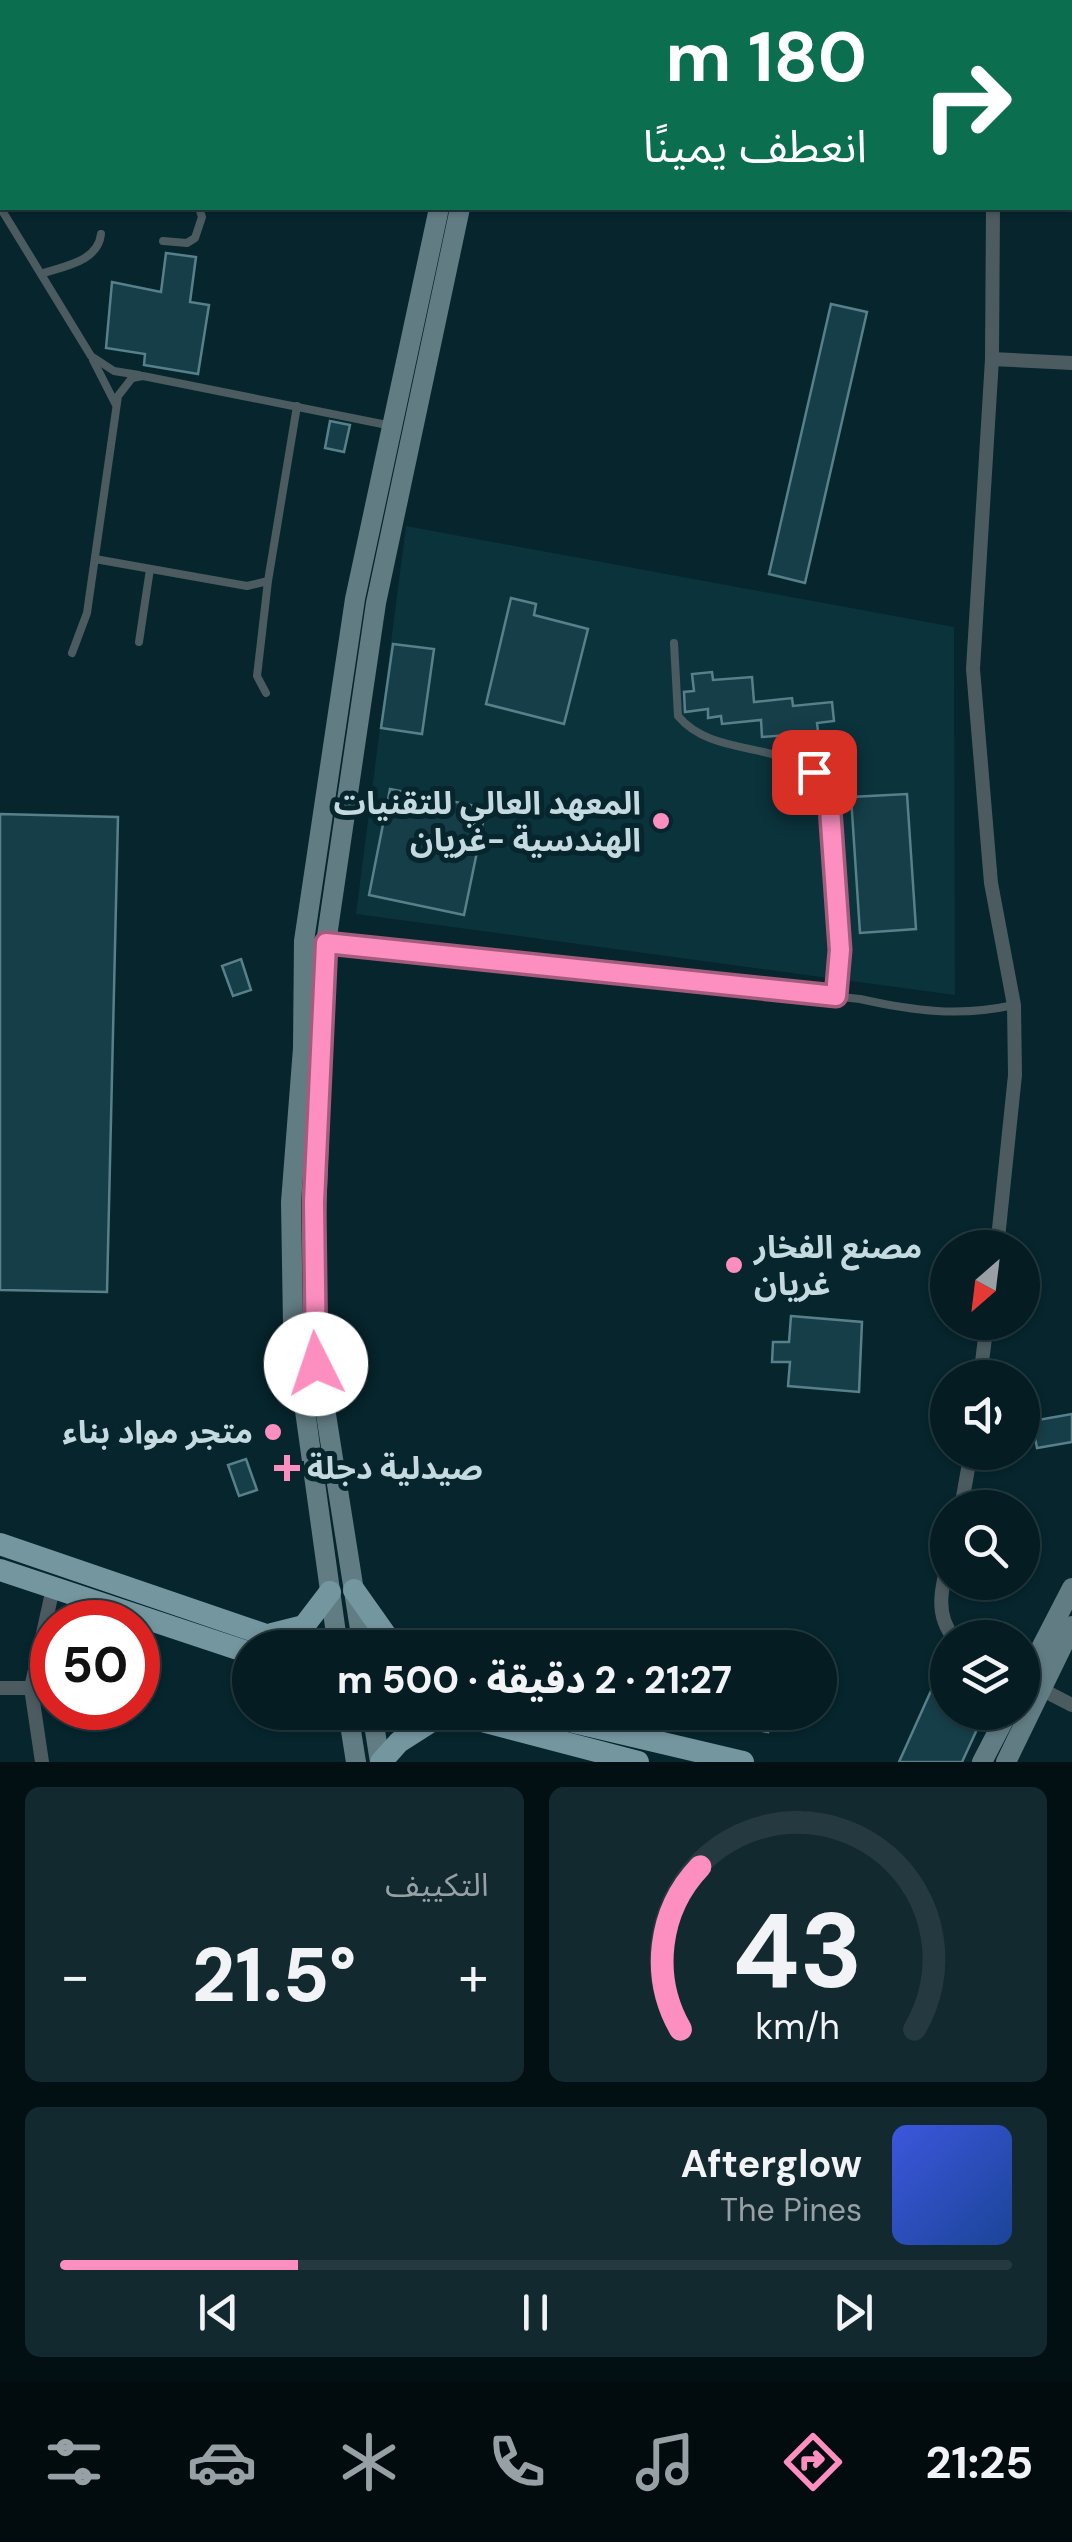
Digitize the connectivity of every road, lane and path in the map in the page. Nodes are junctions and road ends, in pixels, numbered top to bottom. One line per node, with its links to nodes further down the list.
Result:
1 (2, 210): 8 (lane)
2 (200, 210): 7 (lane)
3 (439, 210): 15 (main road)
4 (459, 210): 16 (main road)
5 (993, 210): 10 (street)
6 (101, 234): 8 (lane)
7 (162, 242)
8 (41, 274): 9 (lane)
9 (91, 356): 12 (lane); 13 (lane)
10 (992, 359): 11 (street); 26 (street)
11 (1072, 363)
12 (143, 376): 13 (lane); 14 (lane)
13 (116, 406): 17 (lane)
14 (296, 406): 15 (lane); 19 (lane)
15 (392, 426): 16 (main road)
16 (394, 465): 24 (main road)
17 (95, 560): 18 (lane); 22 (lane)
18 (150, 569): 19 (lane); 20 (lane)
19 (268, 580): 23 (lane)
20 (139, 642)
21 (674, 643): 25 (lane)
22 (72, 654)
23 (266, 693)
24 (315, 942): 25 (lane); 32 (main road)
25 (836, 996): 26 (lane)
26 (1014, 1004): 27 (street)
27 (998, 1230)
28 (0, 1544): 35 (main road)
29 (0, 1570): 30 (main road)
30 (53, 1588): 33 (street); 40 (main road)
31 (1072, 1588): 41 (main road)
32 (342, 1591): 36 (main road); 37 (main road); 38 (main road); 39 (main road)
33 (50, 1600)
34 (1072, 1626): 42 (main road)
35 (252, 1630)
36 (288, 1630)
37 (339, 1630)
38 (357, 1630)
39 (378, 1630)
40 (232, 1647)
41 (1040, 1657)
42 (1040, 1667)
43 (0, 1688): 44 (street)
44 (30, 1688)
45 (1040, 1689): 46 (street)
46 (1072, 1705)
47 (37, 1730): 56 (street)
48 (351, 1730): 57 (main road)
49 (375, 1730): 58 (main road)
50 (418, 1730): 58 (main road)
51 (516, 1730): 59 (main road)
52 (595, 1730): 55 (main road)
53 (999, 1730): 61 (main road)
54 (1015, 1730): 62 (main road)
55 (690, 1757): 60 (main road)
56 (42, 1762)
57 (356, 1762)
58 (380, 1762)
59 (638, 1762)
60 (743, 1762)
61 (982, 1762)
62 (1006, 1762)

